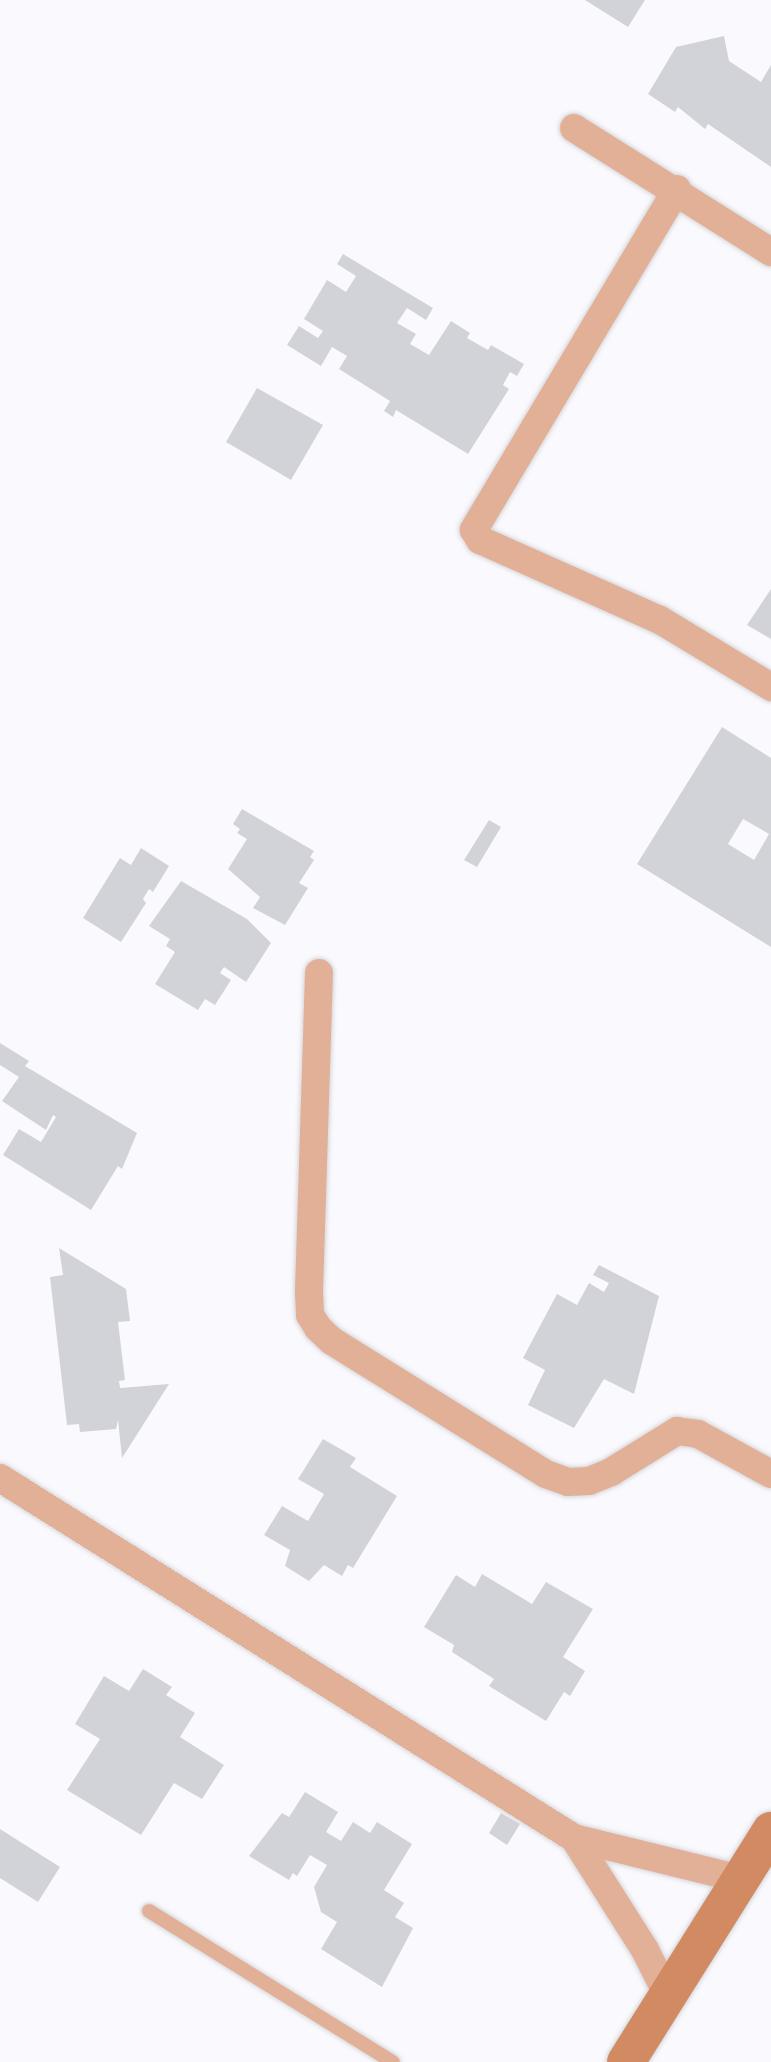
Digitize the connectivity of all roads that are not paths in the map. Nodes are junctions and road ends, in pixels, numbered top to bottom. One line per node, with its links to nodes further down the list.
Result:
1 (574, 128): 2 (street)
2 (677, 189): 3 (street); 4 (street)
3 (771, 252)
4 (771, 687)
5 (319, 973): 6 (street)
6 (771, 1474)
7 (0, 1478): 9 (street)
8 (771, 1831): 10 (street)
9 (574, 1838): 10 (street); 12 (street)
10 (742, 1879): 12 (street)
11 (149, 1911): 13 (lane)
12 (668, 1996): 14 (street)
13 (393, 2062)
14 (626, 2062)

